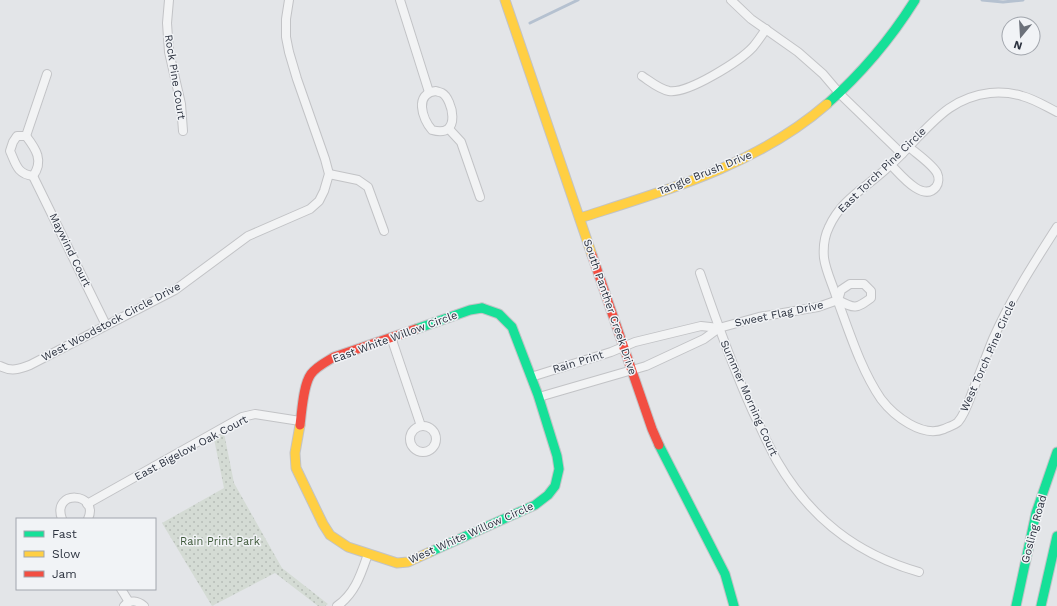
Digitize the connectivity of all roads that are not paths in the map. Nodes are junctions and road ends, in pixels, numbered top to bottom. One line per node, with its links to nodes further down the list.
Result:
1 (169, 0): 14 (street, Rock Pine Court)
2 (289, 0): 19 (street)
3 (400, 0): 10 (street)
4 (505, 0): 22 (street, South Panther Creek Drive)
5 (731, 0): 7 (street)
6 (914, 0): 11 (street, Tangle Brush Drive)
7 (766, 29): 9 (street); 11 (street)
8 (47, 74): 15 (street)
9 (642, 76)
10 (429, 92): 13 (street); 13 (street)
11 (840, 94): 17 (street); 22 (street, Tangle Brush Drive)
12 (1057, 112): 16 (street, East Torch Pine Circle)
13 (449, 129): 21 (street)
14 (183, 131)
15 (26, 136): 20 (street); 20 (street)
16 (909, 147): 17 (street, East Torch Pine Circle); 18 (street)
17 (902, 154): 18 (street, East Torch Pine Circle)
18 (891, 165): 26 (street, East Torch Pine Circle)
19 (329, 174): 24 (street); 27 (street, West Woodstock Circle Drive)
20 (33, 176): 27 (street, Maywind Court)
21 (480, 198)
22 (580, 218): 30 (street, South Panther Creek Drive)
23 (1057, 227): 36 (street, West Torch Pine Circle)
24 (384, 231)
25 (700, 272): 28 (street, Summer Morning Court)
26 (838, 300): 28 (street, Sweet Flag Drive); 36 (street, East Torch Pine Circle)
27 (106, 325): 31 (street, West Woodstock Circle Drive)
28 (719, 328): 30 (street, Sweet Flag Drive); 32 (street, Sweet Flag Drive); 45 (street, Summer Morning Court)
29 (391, 337): 33 (street, East White Willow Circle); 35 (street, East White Willow Circle); 37 (street)
30 (624, 347): 32 (street, South Panther Creek Drive); 33 (street, Rain Print)
31 (3, 368)
32 (631, 369): 34 (street, Rain Print); 50 (street, South Panther Creek Drive)
33 (531, 376): 34 (street, East White Willow Circle)
34 (539, 397): 44 (street, West White Willow Circle)
35 (300, 421): 39 (street, East Bigelow Oak Court); 40 (street, East White Willow Circle)
36 (957, 423)
37 (421, 426)
38 (1057, 452): 51 (street, Gosling Road)
39 (87, 504): 41 (street); 42 (street)
40 (313, 504): 44 (street, West White Willow Circle)
41 (62, 518)
42 (88, 518)
43 (1057, 536): 52 (street)
44 (368, 554): 49 (street)
45 (918, 572)
46 (121, 590): 47 (street)
47 (127, 604): 48 (street)
48 (144, 606)
49 (337, 606)
50 (734, 606)
51 (1016, 606)
52 (1041, 606)

